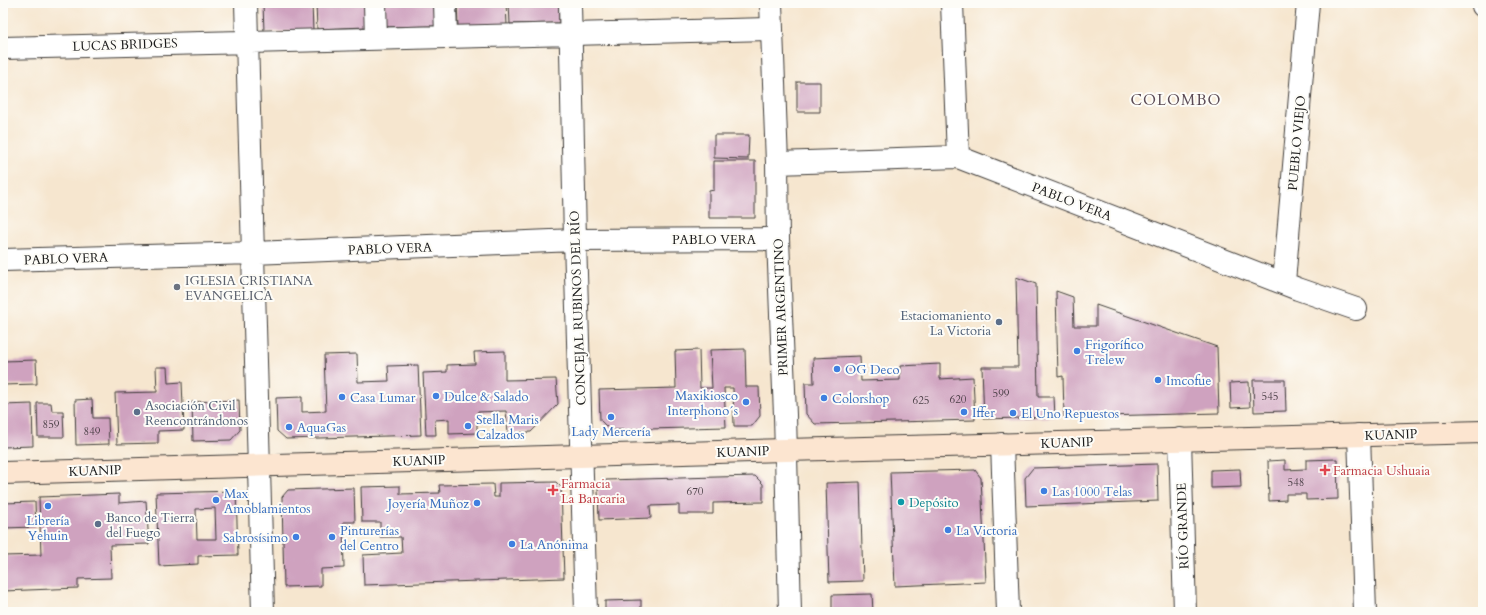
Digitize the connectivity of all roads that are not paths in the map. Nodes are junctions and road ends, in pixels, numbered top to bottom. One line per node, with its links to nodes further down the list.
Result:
1 (246, 3): 14 (street)
2 (375, 3): 13 (street)
3 (445, 3): 12 (street)
4 (570, 3): 11 (street, CONCEJAL RUBINOS DEL RÍO)
5 (771, 3): 10 (street, PRIMER ARGENTINO)
6 (952, 3): 16 (street)
7 (1308, 3): 22 (street, PUEBLO VIEJO)
8 (1483, 3): 9 (street)
9 (1483, 6)
10 (772, 28): 11 (street, LUCAS BRIDGES); 17 (street, PRIMER ARGENTINO)
11 (571, 32): 12 (street, LUCAS BRIDGES); 19 (street, CONCEJAL RUBINOS DEL RÍO)
12 (446, 35): 13 (street, LUCAS BRIDGES)
13 (376, 38): 14 (street, LUCAS BRIDGES)
14 (247, 41): 15 (street, LUCAS BRIDGES); 20 (street)
15 (3, 48)
16 (958, 157): 17 (street, PABLO VERA); 22 (street, PABLO VERA)
17 (777, 163): 18 (street, PRIMER ARGENTINO)
18 (778, 239): 19 (street, PABLO VERA); 28 (street, PRIMER ARGENTINO)
19 (575, 240): 20 (street, PABLO VERA); 29 (street, CONCEJAL RUBINOS DEL RÍO)
20 (253, 253): 21 (street, PABLO VERA); 30 (street)
21 (3, 260)
22 (1284, 282): 23 (street, PABLO VERA)
23 (1356, 308)
24 (1483, 432): 25 (main road, KUANIP)
25 (1359, 435): 26 (main road, KUANIP); 37 (street)
26 (1180, 439): 27 (main road, KUANIP); 36 (street, RÍO GRANDE)
27 (1002, 444): 28 (main road, KUANIP); 35 (street)
28 (786, 450): 29 (main road, KUANIP); 34 (street, PRIMER ARGENTINO)
29 (581, 456): 30 (main road, KUANIP); 33 (street, CONCEJAL RUBINOS DEL RÍO)
30 (260, 465): 31 (main road, KUANIP); 32 (street)
31 (3, 473)
32 (263, 612)
33 (586, 612)
34 (790, 612)
35 (1008, 612)
36 (1185, 612)
37 (1365, 612)

